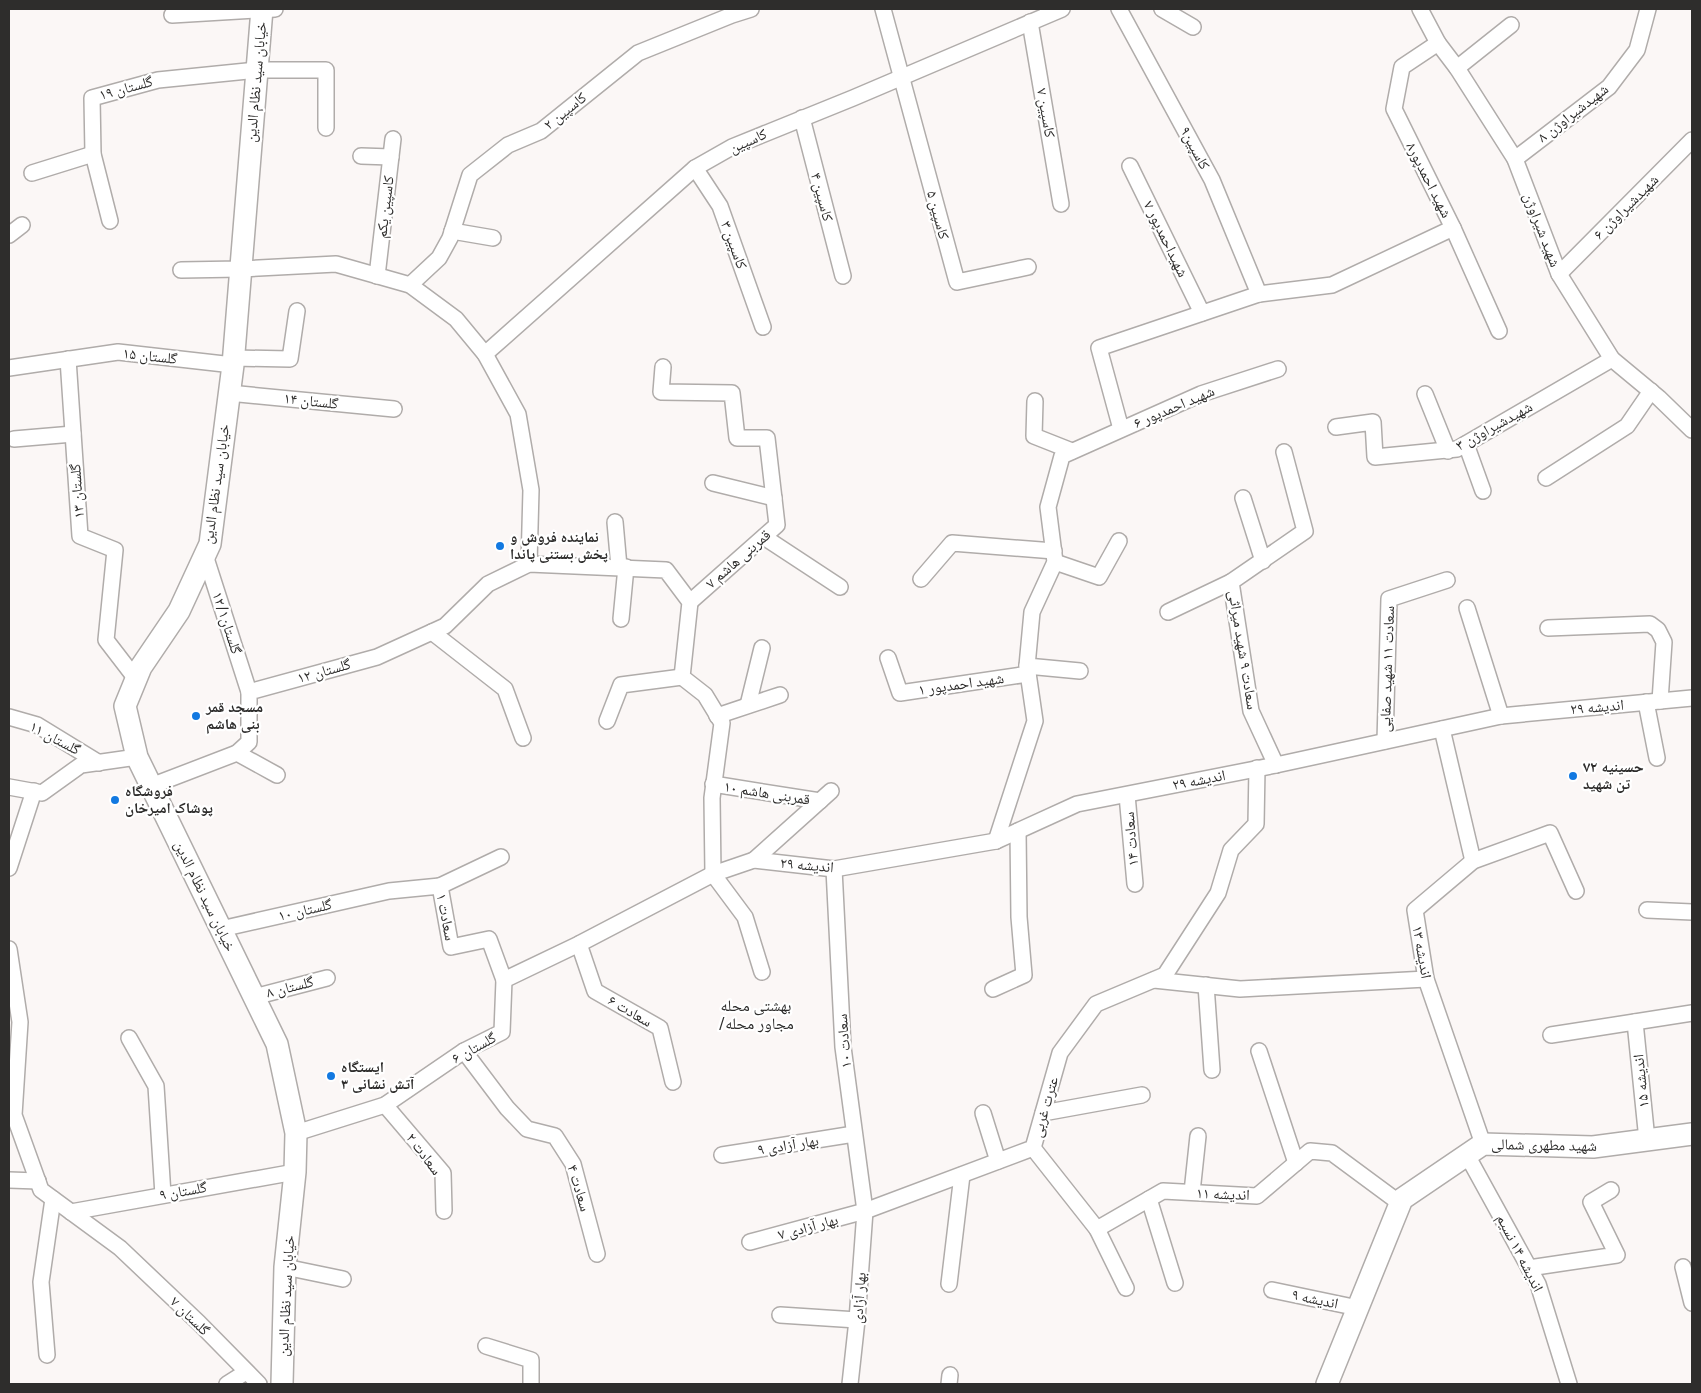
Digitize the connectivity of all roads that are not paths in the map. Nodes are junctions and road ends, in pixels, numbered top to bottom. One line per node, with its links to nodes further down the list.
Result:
1 (266, 9): 9 (street); 15 (main road, خیابان سید نظام الدین)
2 (751, 9): 32 (street, کاسپین ۲)
3 (883, 9): 16 (street)
4 (1062, 9): 10 (street, کاسپین)
5 (1118, 9): 42 (street, کاسپین۹)
6 (1162, 9): 12 (street)
7 (1420, 9): 13 (street, شهید شیراوژن)
8 (1648, 9): 24 (street, شهیدشیراوژن ۸)
9 (172, 15)
10 (1030, 22): 16 (street, کاسپین); 28 (street, کاسپین ۷)
11 (1512, 25): 14 (street)
12 (1193, 27)
13 (1438, 44): 14 (street, شهید شیراوژن); 31 (street, شهید احمدپور۸)
14 (1456, 68): 24 (street, شهید شیراوژن)
15 (257, 70): 18 (street); 21 (street, گلستان ۱۹); 36 (main road, خیابان سید نظام الدین)
16 (901, 77): 17 (street, کاسپین); 35 (street, کاسپین ۵)
17 (802, 118): 26 (street, کاسپین); 40 (street, کاسپین ۴)
18 (326, 128)
19 (393, 139): 23 (street, کاسپین یکم)
20 (1692, 140): 38 (street, شهیدشیراوژن ۶)
21 (93, 154): 27 (street); 29 (street, گلستان ۱۹)
22 (362, 156): 23 (street)
23 (391, 157): 39 (street, کاسپین یکم)
24 (1514, 159): 38 (street, شهید شیراوژن)
25 (1130, 166): 44 (street, شهیداحمدپور ۷)
26 (695, 168): 45 (street, کاسپین ۳); 47 (street, کاسپین)
27 (32, 173)
28 (1061, 204)
29 (110, 222)
30 (22, 225): 33 (street)
31 (1453, 228): 42 (street); 46 (street, شهید احمدپور۸)
32 (452, 230): 34 (street); 41 (street, کاسپین ۲)
33 (9, 235)
34 (493, 238)
35 (1028, 266)
36 (240, 269): 37 (street); 39 (street); 50 (main road, خیابان سید نظام الدین)
37 (181, 270)
38 (1559, 274): 49 (street, شهید شیراوژن)
39 (377, 276): 41 (street)
40 (843, 276)
41 (410, 285): 47 (street)
42 (1259, 294): 44 (street)
43 (297, 311): 50 (street, گلستان ۱۵)
44 (1202, 313): 60 (street)
45 (763, 327)
46 (1499, 331)
47 (485, 354): 79 (street)
48 (68, 359): 50 (street, گلستان ۱۵); 52 (street, گلستان ۱۵); 62 (street, گلستان ۱۳)
49 (1612, 359): 54 (street, شهید شیراوژن); 64 (street, شهیدشیراوژن ۳)
50 (233, 362): 55 (main road, خیابان سید نظام الدین)
51 (663, 367): 71 (street, قمربنی هاشم ۷)
52 (9, 368)
53 (1278, 368): 60 (street, شهید احمدپور ۶)
54 (1651, 391): 61 (street, شهید شیراوژن); 68 (street)
55 (229, 392): 58 (street, گلستان ۱۴); 76 (main road, خیابان سید نظام الدین)
56 (1425, 394): 66 (street)
57 (1035, 401): 65 (street)
58 (394, 409)
59 (1336, 427): 66 (street, شهیدشیراوژن ۳)
60 (1121, 429): 65 (street, شهید احمدپور ۶)
61 (1692, 430)
62 (73, 434): 63 (street); 96 (street, گلستان ۱۳)
63 (14, 439)
64 (1466, 444): 66 (street, شهیدشیراوژن ۳); 70 (street)
65 (1072, 451): 77 (street)
66 (1448, 451)
67 (1284, 452): 78 (street, سعادت ۹ شهید میراثی)
68 (1546, 478)
69 (713, 483): 71 (street)
70 (1483, 491)
71 (774, 498): 74 (street, قمربنی هاشم ۷)
72 (1242, 498): 78 (street)
73 (615, 522): 80 (street)
74 (764, 537): 84 (street); 85 (street, قمربنی هاشم ۷)
75 (1119, 541): 77 (street)
76 (205, 555): 96 (main road, خیابان سید نظام الدین); 97 (street, گلستان۱۲/۱)
77 (1055, 556): 81 (street); 93 (street)
78 (1263, 561): 83 (street, سعادت ۹ شهید میراثی)
79 (529, 564): 80 (street); 90 (street, گلستان ۱۲)
80 (622, 567): 85 (street); 88 (street)
81 (921, 579)
82 (1447, 580): 108 (street, سعادت ۱۱ شهید صفایی)
83 (1231, 582): 87 (street); 113 (street, سعادت ۹ شهید میراثی)
84 (840, 588)
85 (690, 602): 95 (street)
86 (1467, 608): 103 (street)
87 (1168, 612)
88 (621, 619)
89 (1548, 628): 100 (street)
90 (432, 632): 97 (street, گلستان ۱۲); 107 (street)
91 (762, 648): 101 (street)
92 (888, 658): 93 (street, شهید احمدپور ۱)
93 (1028, 670): 94 (street); 124 (street)
94 (1080, 671)
95 (682, 676): 102 (street); 105 (street)
96 (136, 679): 110 (main road, خیابان سید نظام الدین)
97 (249, 692): 109 (street)
98 (780, 694): 101 (street)
99 (1692, 698): 100 (street, اندیشه ۲۹)
100 (1653, 702): 103 (street, اندیشه ۲۹); 111 (street)
101 (748, 705): 102 (street)
102 (718, 716): 116 (street)
103 (1501, 716): 106 (street, اندیشه ۲۹)
104 (9, 717): 112 (street, گلستان ۱۱)
105 (607, 721)
106 (1442, 729): 108 (street, اندیشه ۲۹); 127 (street)
107 (522, 738)
108 (1386, 741): 113 (street, اندیشه ۲۹)
109 (237, 754): 115 (street); 118 (street)
110 (138, 757): 112 (street); 118 (main road, خیابان سید نظام الدین)
111 (1657, 758)
112 (99, 763): 119 (street)
113 (1276, 765): 114 (street, اندیشه ۲۹)
114 (1257, 768): 121 (street, اندیشه ۲۹); 141 (street)
115 (277, 775)
116 (713, 784): 122 (street, قمربنی هاشم ۱۰); 130 (street)
117 (9, 786): 119 (street)
118 (152, 786): 137 (main road, خیابان سید نظام الدین)
119 (34, 791): 128 (street)
120 (831, 791): 122 (street)
121 (1127, 794): 123 (street, اندیشه ۲۹); 131 (street, سعادت ۱۴)
122 (820, 801): 126 (street)
123 (1018, 831): 124 (street, اندیشه ۲۹); 146 (street)
124 (996, 841): 129 (street, اندیشه ۲۹)
125 (500, 857): 132 (street)
126 (754, 860): 129 (street, اندیشه ۲۹); 130 (street, اندیشه ۲۹)
127 (1473, 861): 134 (street, اندیشه ۱۳); 143 (street, اندیشه ۱۳)
128 (9, 868)
129 (834, 869): 162 (street, سعادت ۱۰)
130 (713, 874): 138 (street); 140 (street)
131 (1135, 884)
132 (440, 886): 133 (street, سعادت ۱); 144 (street, سعادت ۱)
133 (389, 891): 137 (street, گلستان ۱۰)
134 (1576, 891)
135 (1646, 910): 136 (street)
136 (1692, 912)
137 (221, 929): 147 (main road, خیابان سید نظام الدین)
138 (579, 944): 144 (street); 156 (street, سعادت ۶)
139 (9, 949): 148 (street)
140 (762, 972)
141 (1160, 977): 145 (street); 159 (street, عترت غربی)
142 (327, 978): 147 (street, گلستان ۸)
143 (1426, 978): 145 (street); 167 (street, اندیشه ۱۳)
144 (504, 980): 153 (street, گلستان ۶)
145 (1206, 985): 155 (street)
146 (993, 989)
147 (254, 997): 161 (main road, خیابان سید نظام الدین)
148 (13, 1000): 174 (street)
149 (1692, 1013): 150 (street)
150 (1635, 1022): 151 (street); 165 (street, اندیشه ۱۵)
151 (1551, 1035)
152 (129, 1038): 177 (street)
153 (464, 1050): 158 (street, گلستان ۶); 186 (street, سعادت ۴)
154 (1260, 1051): 170 (street)
155 (1212, 1070)
156 (673, 1082)
157 (1142, 1095): 159 (street)
158 (385, 1105): 161 (street, گلستان ۶); 181 (street, سعادت ۲)
159 (1043, 1112): 166 (street, عترت غربی)
160 (983, 1113): 169 (street)
161 (296, 1133): 171 (main road, خیابان سید نظام الدین)
162 (854, 1134): 168 (street, بهار آزادی ۹); 182 (street, سعادت ۱۰)
163 (1692, 1134): 165 (main road, شهید مطهری شمالی)
164 (1198, 1136): 176 (street)
165 (1647, 1140): 167 (main road, شهید مطهری شمالی)
166 (1033, 1148): 169 (street, عترت غربی); 184 (street)
167 (1475, 1150): 180 (main road); 189 (street, اندیشه ۱۴ نسیم)
168 (722, 1155)
169 (998, 1161): 172 (street, عترت غربی)
170 (1296, 1163): 176 (street, اندیشه ۱۱); 180 (street, اندیشه ۱۱)
171 (295, 1172): 177 (street, گلستان ۹); 187 (main road, خیابان سید نظام الدین)
172 (962, 1175): 182 (street, عترت غربی); 192 (street)
173 (9, 1180): 174 (street)
174 (38, 1181): 178 (street, گلستان ۷)
175 (1611, 1190): 189 (street)
176 (1192, 1192): 179 (street, اندیشه ۱۱)
177 (163, 1195): 183 (street, گلستان ۹)
178 (53, 1199): 183 (street, گلستان ۷); 200 (street)
179 (1149, 1199): 184 (street); 191 (street)
180 (1400, 1204): 196 (main road)
181 (444, 1211)
182 (865, 1211): 185 (street, بهار آزادی ۷); 198 (street, بهار آزادی)
183 (70, 1212): 201 (street, گلستان ۷)
184 (1097, 1229): 193 (street)
185 (750, 1242)
186 (597, 1254)
187 (285, 1267): 190 (street); 204 (main road, خیابان سید نظام الدین)
188 (1682, 1267): 195 (street)
189 (1529, 1268): 208 (street, اندیشه ۱۴ نسیم)
190 (343, 1279)
191 (1175, 1283)
192 (949, 1284)
193 (1126, 1288)
194 (1272, 1290): 196 (street, اندیشه ۹)
195 (1692, 1303)
196 (1358, 1308): 207 (main road)
197 (780, 1315): 198 (street)
198 (857, 1320): 206 (street, بهار آزادی)
199 (486, 1346): 205 (street)
200 (47, 1355)
201 (246, 1372): 202 (street); 203 (street, گلستان ۷)
202 (227, 1384)
203 (259, 1384)
204 (282, 1384)
205 (531, 1384)
206 (850, 1384)
207 (1327, 1384)
208 (1569, 1384)

